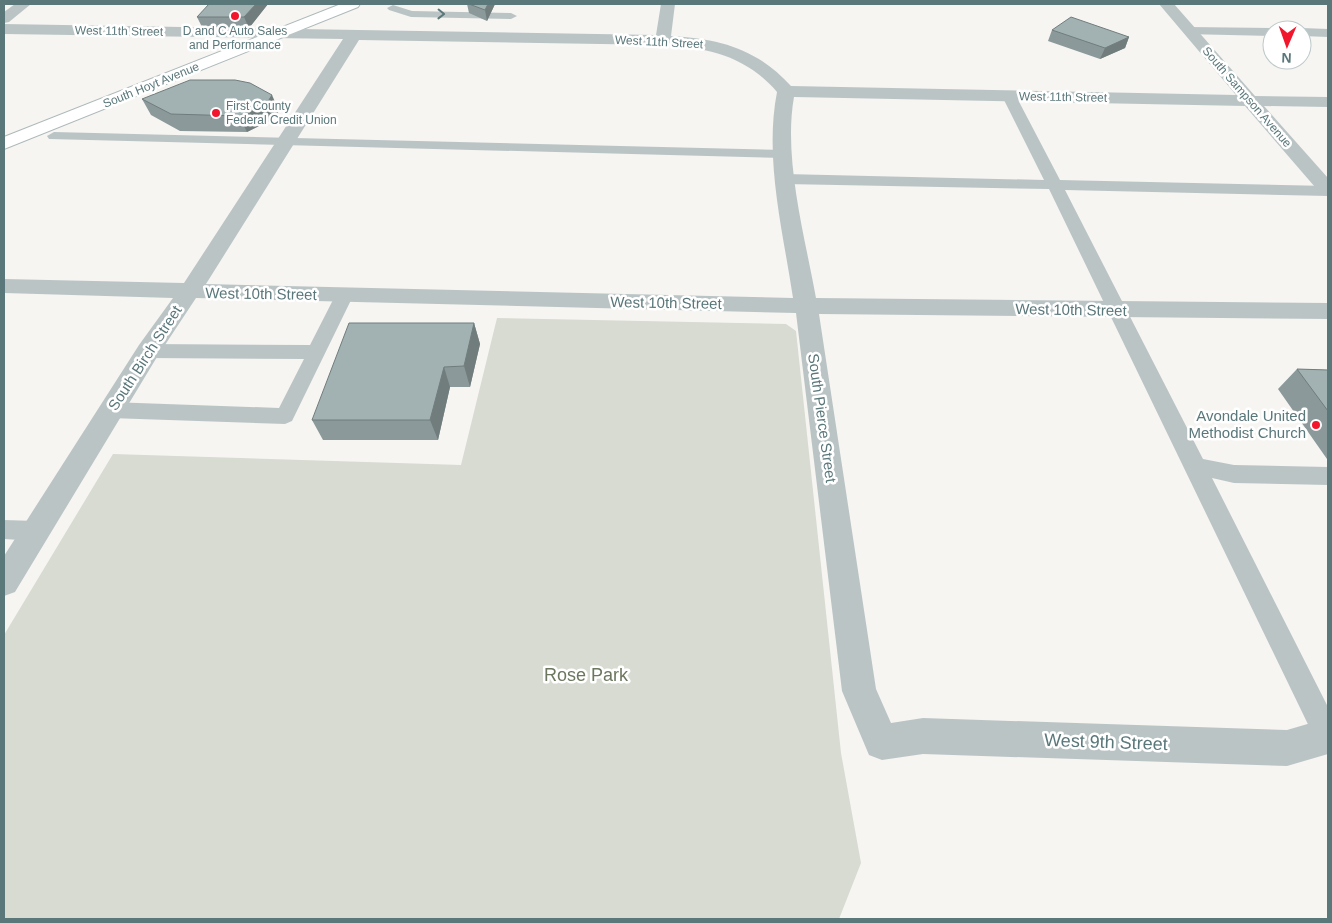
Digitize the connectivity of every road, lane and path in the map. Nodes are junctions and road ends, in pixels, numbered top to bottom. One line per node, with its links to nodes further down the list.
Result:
1 (24, 4): 7 (street)
2 (353, 4): 13 (main road, South Hoyt Avenue)
3 (668, 4): 15 (street)
4 (1166, 4): 9 (street, South Sampson Avenue)
5 (393, 8): 6 (lane, one-way to 6)
6 (511, 16)
7 (4, 19)
8 (4, 29): 13 (street, West 11th Street)
9 (1189, 31): 10 (lane); 18 (street, South Sampson Avenue)
10 (1262, 32)
11 (1312, 32): 12 (lane)
12 (1328, 33)
13 (279, 34): 14 (street, West 11th Street); 21 (main road, South Hoyt Avenue)
14 (354, 35): 15 (street, West 11th Street); 22 (street, South Birch Street)
15 (663, 40): 16 (street, West 11th Street)
16 (786, 91): 17 (street, West 11th Street); 23 (street, South Pierce Street)
17 (1009, 96): 18 (street, West 11th Street); 24 (lane)
18 (1250, 101): 19 (street, West 11th Street); 25 (street, South Sampson Avenue)
19 (1328, 102)
20 (54, 136): 22 (lane)
21 (4, 144)
22 (285, 144): 23 (lane); 27 (street, South Birch Street)
23 (784, 167): 24 (lane); 29 (street, South Pierce Street)
24 (1056, 185): 25 (lane); 30 (lane)
25 (1328, 190)
26 (4, 286): 27 (street, West 10th Street)
27 (190, 292): 28 (street, West 10th Street); 32 (street, South Birch Street)
28 (344, 296): 29 (street, West 10th Street); 33 (lane)
29 (806, 306): 30 (street, West 10th Street); 41 (street, South Pierce Street)
30 (1118, 310): 31 (street, West 10th Street); 35 (lane)
31 (1328, 311)
32 (148, 352): 33 (lane); 34 (street, South Birch Street)
33 (315, 352): 34 (lane)
34 (110, 410): 38 (street, South Birch Street)
35 (1195, 466): 36 (lane); 40 (lane)
36 (1328, 476)
37 (4, 529): 38 (lane)
38 (36, 531): 39 (street, South Birch Street)
39 (4, 582)
40 (1328, 735): 41 (street, West 9th Street)
41 (882, 742)

